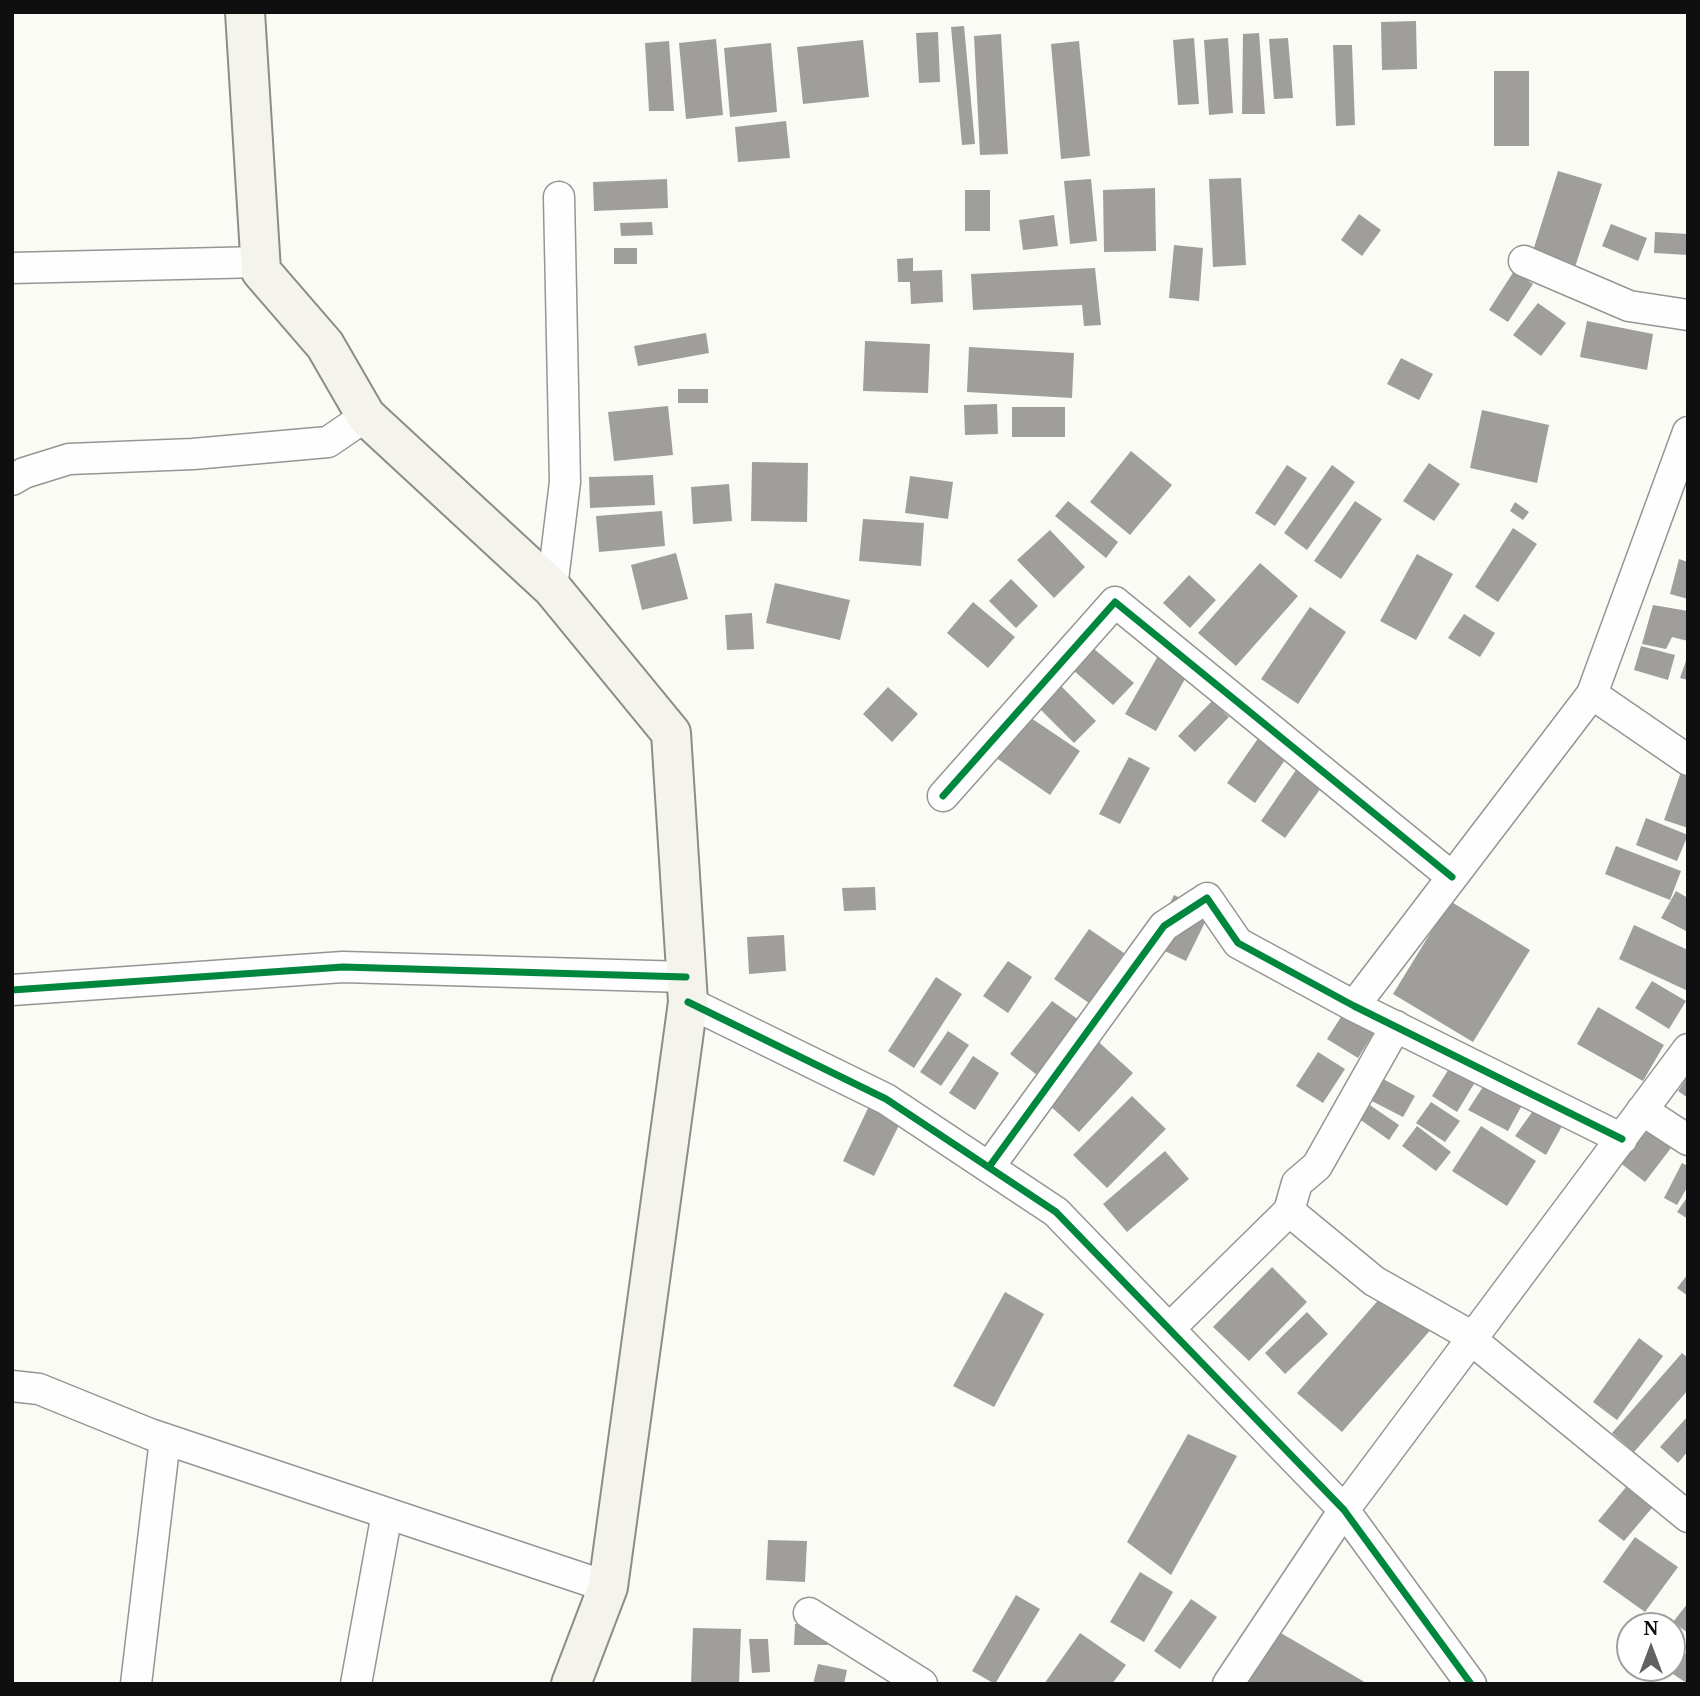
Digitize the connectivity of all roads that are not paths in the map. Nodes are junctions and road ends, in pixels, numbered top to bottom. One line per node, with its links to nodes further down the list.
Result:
1 (245, 12): 4 (main road)
2 (559, 197): 10 (street)
3 (1524, 261): 6 (street)
4 (261, 262): 5 (street); 7 (main road)
5 (12, 268)
6 (1688, 315)
7 (366, 416): 9 (street); 10 (main road)
8 (1688, 432): 11 (street)
9 (12, 480)
10 (552, 588): 16 (main road)
11 (1592, 694): 12 (street); 14 (street)
12 (1688, 760)
13 (943, 796): 14 (street)
14 (1452, 877): 17 (street)
15 (12, 990): 16 (street)
16 (687, 990): 23 (street); 32 (main road)
17 (1354, 1006): 18 (street); 23 (street)
18 (1396, 1026): 21 (street); 24 (street)
19 (1688, 1049): 20 (street)
20 (1642, 1110): 21 (street); 22 (street)
21 (1622, 1139): 26 (street)
22 (1688, 1140)
23 (989, 1167): 25 (street)
24 (1289, 1211): 25 (street); 26 (street)
25 (1170, 1329): 29 (street)
26 (1473, 1337): 29 (street); 31 (street)
27 (12, 1386): 28 (street)
28 (165, 1439): 30 (street); 34 (street)
29 (1344, 1510): 38 (street); 39 (street)
30 (387, 1513): 32 (street); 35 (street)
31 (1688, 1517)
32 (608, 1587): 36 (main road)
33 (809, 1613): 37 (street)
34 (136, 1684)
35 (356, 1684)
36 (571, 1684)
37 (922, 1684)
38 (1228, 1684)
39 (1471, 1684)

